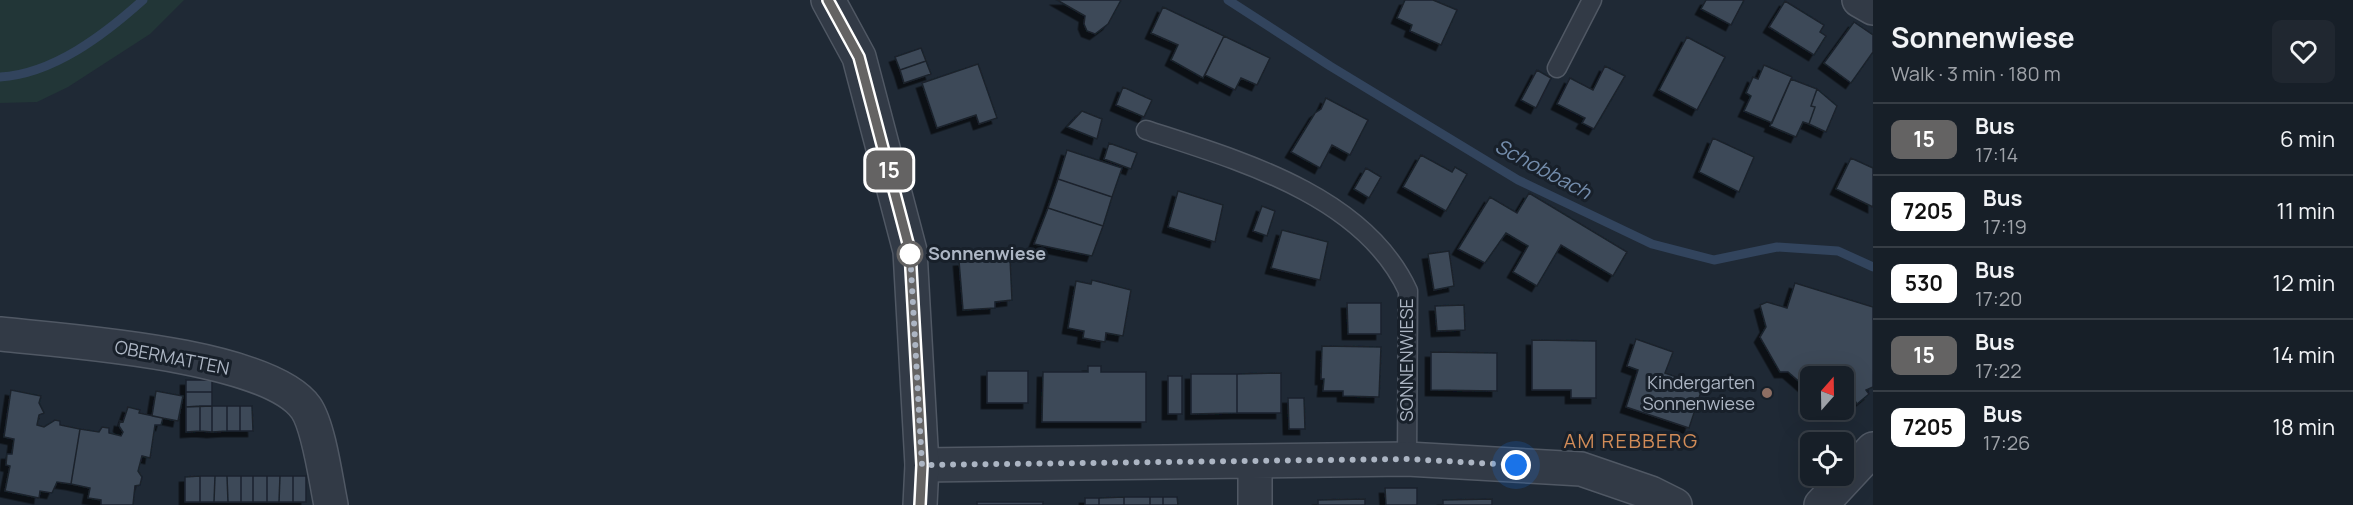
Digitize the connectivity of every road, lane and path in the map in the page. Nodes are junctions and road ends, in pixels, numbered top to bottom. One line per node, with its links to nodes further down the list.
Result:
1 (828, 0): 11 (street)
2 (1592, 0): 5 (lane)
3 (1860, 0): 4 (street)
4 (1873, 8)
5 (1557, 68)
6 (1146, 130): 9 (lane, SONNENWIESE)
7 (0, 334): 12 (street, OBERMATTEN)
8 (1873, 449): 16 (street)
9 (1407, 459): 10 (street); 15 (street)
10 (1256, 461): 11 (street); 14 (street)
11 (922, 465): 13 (street)
12 (331, 505)
13 (920, 505)
14 (1255, 505)
15 (1675, 505)
16 (1821, 505)

